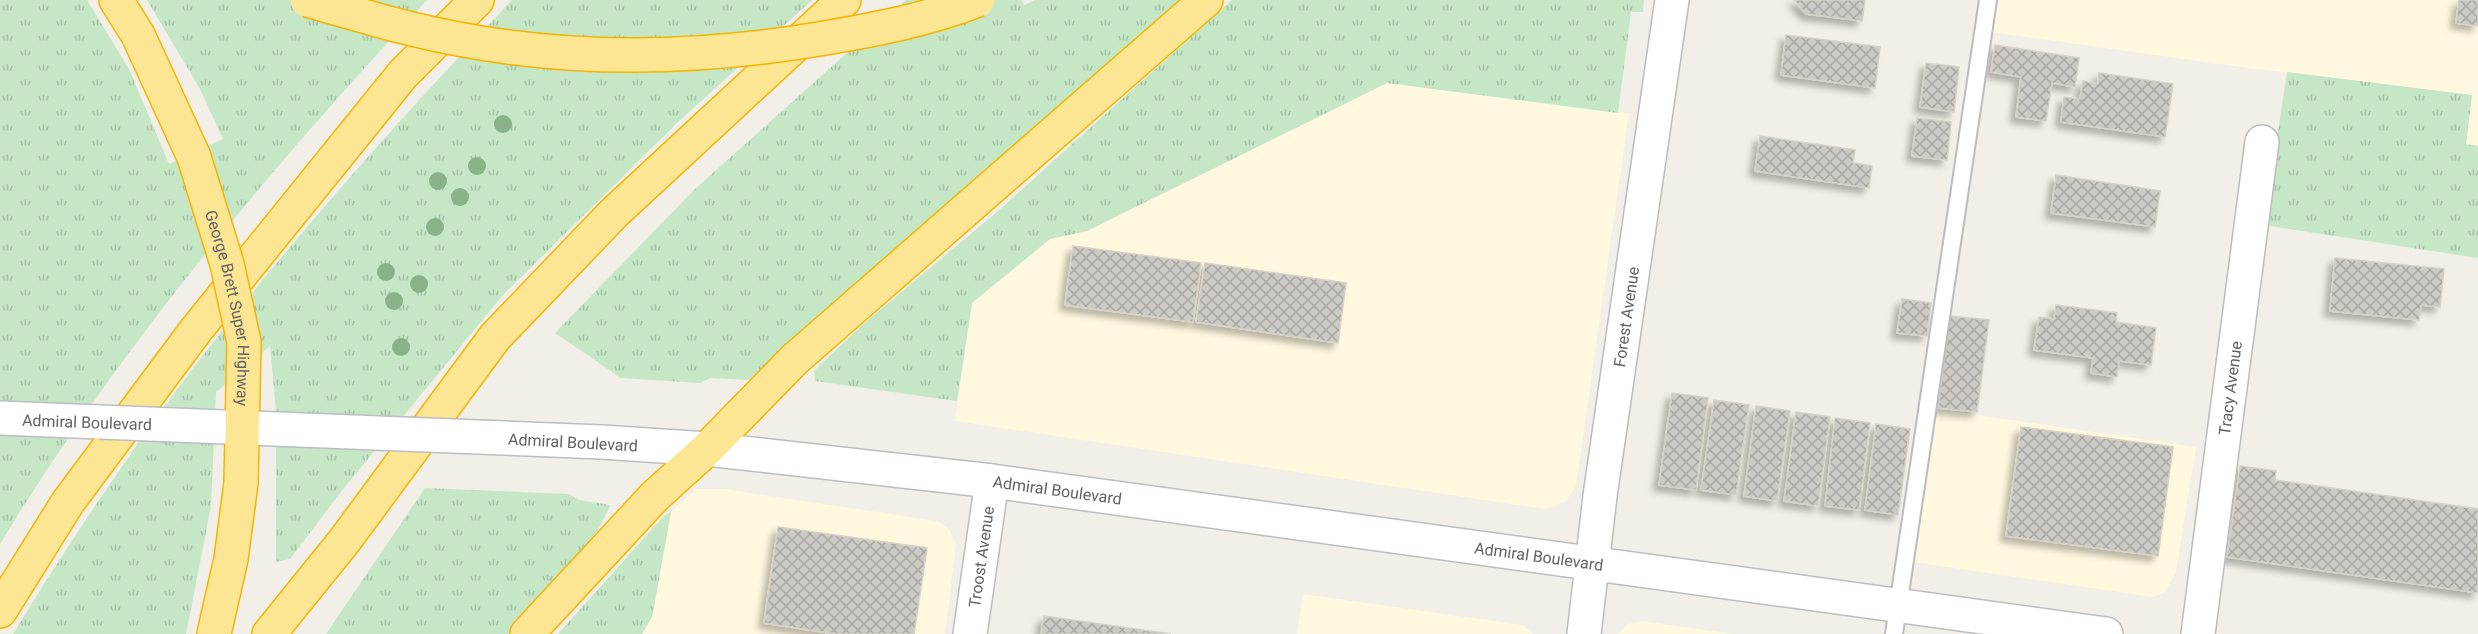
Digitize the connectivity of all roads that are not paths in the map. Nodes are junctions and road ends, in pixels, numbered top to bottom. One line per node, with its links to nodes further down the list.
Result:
1 (116, 0): 16 (highway, George Brett Super Highway, bridge)
2 (307, 0): 5 (highway, bridge)
3 (477, 0): 14 (highway)
4 (844, 0): 17 (highway)
5 (978, 0)
6 (1206, 0): 11 (highway)
7 (1672, 0): 13 (street, Forest Avenue)
8 (1988, 0): 15 (lane)
9 (2262, 142): 22 (street, Tracy Avenue)
10 (0, 418): 11 (street, Admiral Boulevard, bridge)
11 (706, 449): 12 (street, Admiral Boulevard); 18 (highway)
12 (992, 481): 13 (street, Admiral Boulevard); 19 (street, Troost Avenue)
13 (1592, 563): 15 (street, Admiral Boulevard); 20 (street, Forest Avenue)
14 (0, 611)
15 (1896, 620): 21 (street, Admiral Boulevard)
16 (214, 634)
17 (269, 634)
18 (527, 634)
19 (970, 634)
20 (1584, 634)
21 (2106, 634)
22 (2198, 634)

